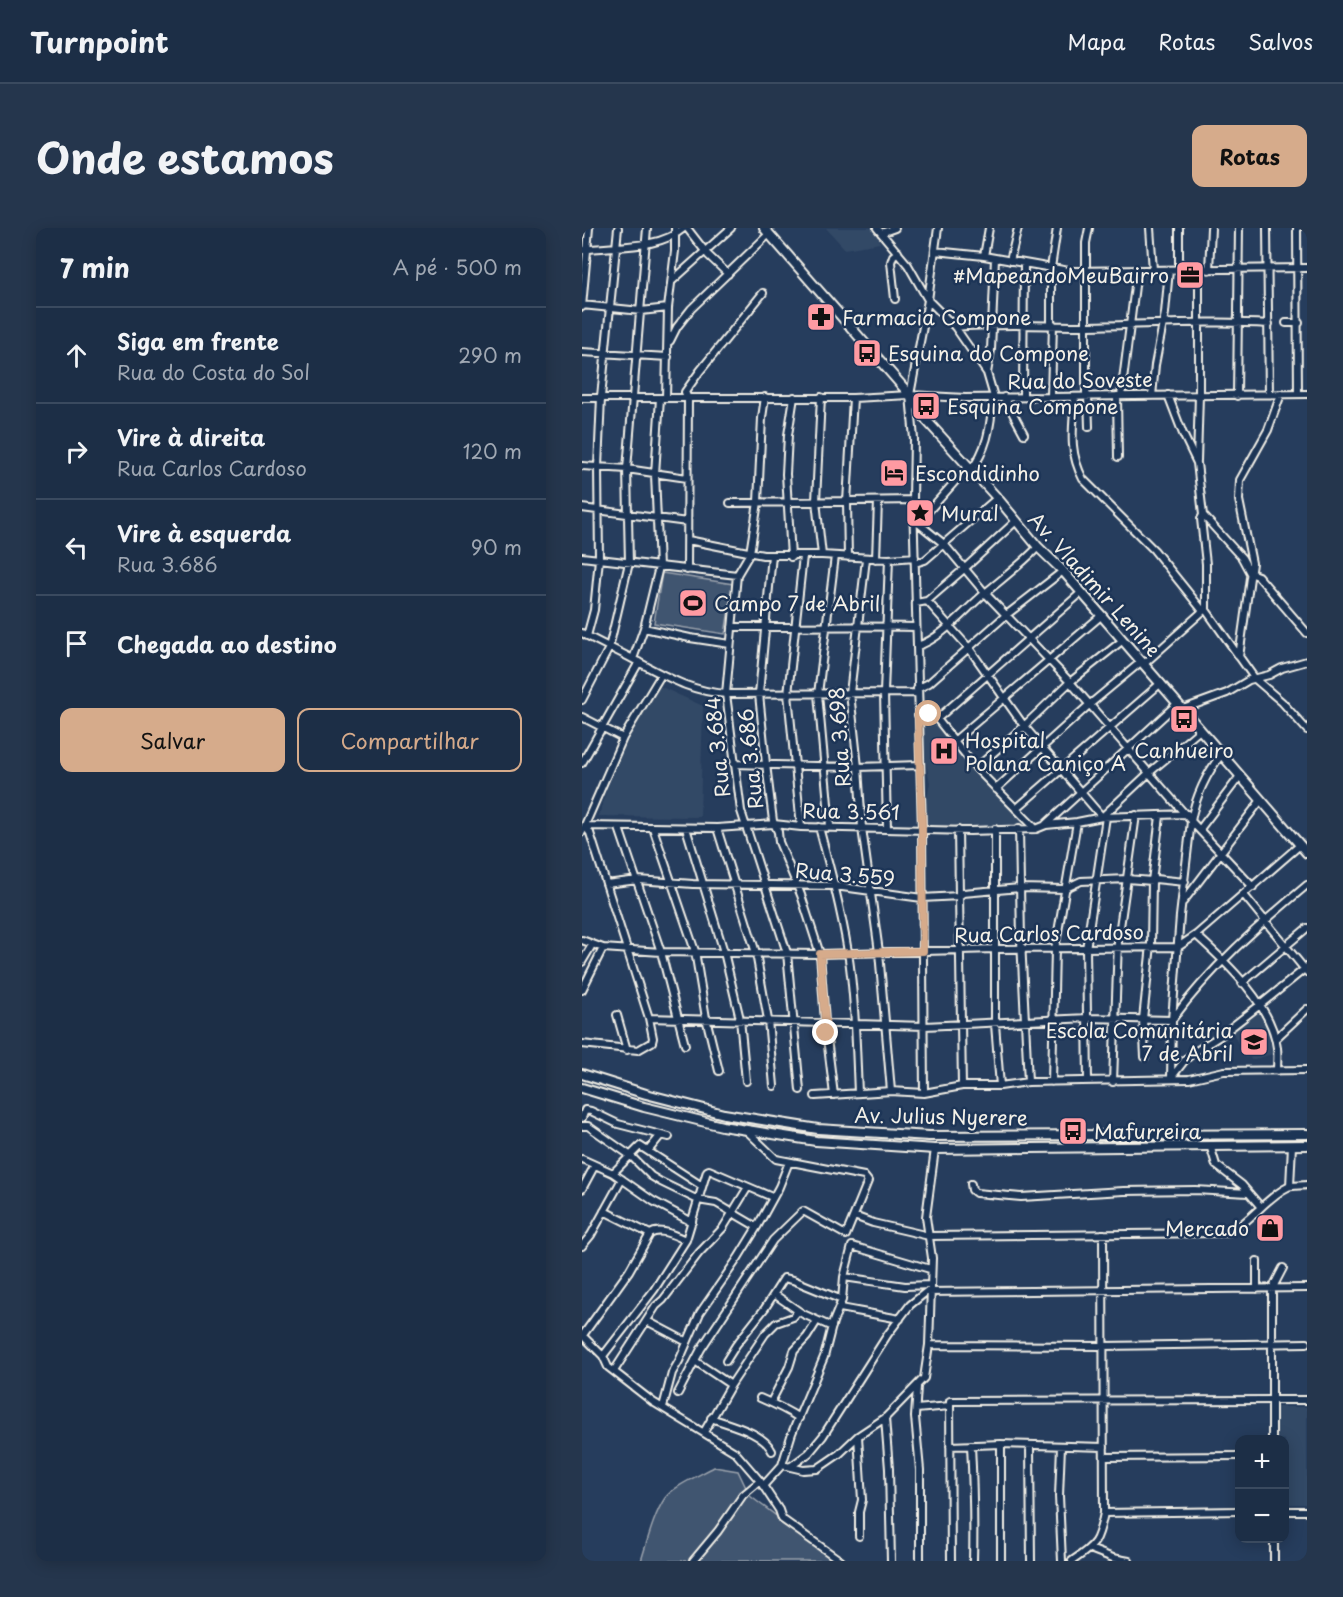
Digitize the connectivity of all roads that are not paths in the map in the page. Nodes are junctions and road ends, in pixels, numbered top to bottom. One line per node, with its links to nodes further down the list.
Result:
1 (589, 228): 24 (street)
2 (618, 228): 23 (street)
3 (647, 228): 22 (street)
4 (675, 228): 21 (street)
5 (686, 228): 21 (street); 25 (street)
6 (732, 228): 25 (street)
7 (895, 228): 20 (street)
8 (938, 228): 26 (street)
9 (988, 228): 28 (street)
10 (1018, 228): 30 (street)
11 (1058, 228): 32 (street)
12 (1089, 228): 43 (street)
13 (1150, 228): 38 (street)
14 (1179, 228): 40 (street)
15 (1211, 228): 42 (street)
16 (1239, 228): 33 (street)
17 (1267, 228): 34 (street)
18 (1297, 228): 35 (street)
19 (766, 231): 44 (street); 75 (main road, Av. Vladimir Lenine)
20 (879, 231): 27 (street)
21 (674, 237): 22 (street); 45 (street)
22 (646, 243): 23 (street); 52 (street)
23 (615, 246): 24 (street); 50 (street)
24 (584, 250): 49 (street)
25 (706, 251): 44 (street); 45 (street)
26 (935, 251): 28 (street); 48 (street)
27 (898, 252): 47 (street); 48 (street)
28 (984, 256): 29 (street)
29 (995, 258): 30 (street); 53 (street)
30 (1010, 261): 31 (street)
31 (1024, 263): 32 (street); 54 (street)
32 (1051, 268): 43 (street); 57 (street)
33 (1238, 268): 34 (street); 42 (street); 61 (street)
34 (1267, 268): 35 (street); 62 (street)
35 (1297, 268): 36 (street); 56 (street)
36 (1307, 268)
37 (1137, 270): 38 (street); 43 (street); 58 (street)
38 (1153, 270): 39 (street)
39 (1169, 270): 40 (street); 59 (street)
40 (1179, 270): 41 (street)
41 (1199, 270): 42 (street); 60 (street)
42 (1209, 270)
43 (1086, 271): 63 (street)
44 (728, 274): 65 (street)
45 (672, 282): 51 (street)
46 (763, 292): 95 (street)
47 (895, 299)
48 (928, 300): 64 (street); 75 (street)
49 (582, 306): 50 (street)
50 (610, 307): 52 (street); 67 (street)
51 (669, 308): 52 (street); 65 (street)
52 (640, 311): 68 (street)
53 (993, 323): 54 (street); 64 (street); 70 (street)
54 (1023, 323): 57 (street); 77 (street)
55 (1286, 323): 56 (street)
56 (1299, 323): 73 (street)
57 (1052, 324): 63 (street); 78 (street)
58 (1129, 324): 59 (street); 63 (street); 80 (street)
59 (1163, 324): 60 (street); 81 (street)
60 (1198, 324): 61 (street); 82 (street)
61 (1239, 324): 62 (street); 83 (street)
62 (1269, 324): 71 (street)
63 (1086, 326): 79 (street)
64 (955, 327): 70 (street)
65 (668, 345): 69 (street)
66 (582, 352): 67 (street)
67 (606, 352): 68 (street); 84 (street)
68 (636, 354): 69 (street); 92 (street)
69 (668, 357): 93 (street)
70 (987, 373): 88 (street)
71 (1269, 394): 72 (street, Rua do Soveste); 83 (street, Rua do Soveste)
72 (1281, 394): 73 (street, Rua do Soveste); 143 (street)
73 (1298, 394): 74 (street, Rua do Soveste)
74 (1307, 394)
75 (910, 395): 88 (street, Rua do Soveste); 94 (street, Rua do Soveste); 103 (main road, Av. Vladimir Lenine); 107 (street)
76 (1168, 395): 81 (street, Rua do Soveste); 82 (street, Rua do Soveste); 99 (street)
77 (1023, 396): 78 (street, Rua do Soveste); 89 (street, Rua do Soveste)
78 (1051, 396): 90 (street, Rua do Soveste)
79 (1087, 396): 80 (street, Rua do Soveste); 90 (street, Rua do Soveste); 96 (street)
80 (1119, 396): 81 (street, Rua do Soveste); 98 (street)
81 (1152, 396)
82 (1199, 396): 83 (street, Rua do Soveste); 99 (street)
83 (1238, 396)
84 (601, 397): 91 (street, Rua do Soveste); 92 (street, Rua do Soveste); 101 (street)
85 (765, 397): 86 (street, Rua do Soveste); 95 (street, Rua do Soveste); 111 (street, Rua 3.684)
86 (794, 397): 87 (street, Rua do Soveste); 112 (street)
87 (821, 397): 94 (street, Rua do Soveste); 108 (street)
88 (993, 397): 89 (street, Rua do Soveste); 103 (street)
89 (1004, 397): 97 (street)
90 (1075, 397): 149 (street)
91 (582, 398)
92 (634, 398): 93 (street, Rua do Soveste); 102 (street)
93 (663, 398): 95 (street, Rua do Soveste); 104 (street)
94 (853, 398): 109 (street)
95 (688, 399): 105 (street)
96 (1089, 427)
97 (1024, 434)
98 (1118, 457)
99 (1197, 463): 117 (street)
100 (582, 466): 101 (street)
101 (598, 467): 102 (street); 115 (street)
102 (627, 469): 104 (street); 116 (street)
103 (969, 469): 106 (main road, Av. Vladimir Lenine); 121 (street)
104 (655, 474): 105 (street); 118 (street)
105 (687, 478): 120 (street)
106 (997, 498): 119 (main road, Av. Vladimir Lenine); 123 (street)
107 (913, 500): 110 (street); 121 (street)
108 (816, 501): 109 (street); 112 (street); 127 (street)
109 (847, 501): 110 (street); 132 (street)
110 (878, 501): 135 (street)
111 (758, 502): 112 (street); 113 (street); 125 (street, Rua 3.684)
112 (789, 502): 131 (street)
113 (730, 503)
114 (582, 508): 115 (street)
115 (599, 510): 116 (street); 133 (street)
116 (629, 514): 118 (street); 138 (street)
117 (1203, 515): 143 (street); 149 (street)
118 (656, 519): 120 (street); 139 (street)
119 (1016, 521): 124 (main road, Av. Vladimir Lenine); 140 (street)
120 (687, 522): 122 (street)
121 (916, 522): 123 (street); 137 (street)
122 (688, 540): 125 (street); 141 (street)
123 (944, 544): 137 (street); 140 (street)
124 (1038, 547): 142 (main road, Av. Vladimir Lenine); 146 (street)
125 (750, 553): 126 (street); 144 (street, Rua 3.684)
126 (772, 555): 131 (street); 155 (street, Rua 3.686)
127 (822, 555): 128 (street); 129 (street)
128 (803, 556): 131 (street); 156 (street)
129 (835, 556): 132 (street); 160 (street)
130 (582, 557): 133 (street)
131 (791, 557)
132 (848, 557): 134 (street)
133 (599, 559): 138 (street); 162 (street)
134 (867, 559): 135 (street); 152 (street, Rua 3.698)
135 (876, 559): 136 (street)
136 (889, 560): 137 (street); 157 (street)
137 (915, 560): 148 (street)
138 (629, 563): 139 (street); 167 (street)
139 (658, 567): 141 (street); 159 (street)
140 (964, 569): 146 (street); 147 (street)
141 (687, 570): 144 (street)
142 (1063, 571): 145 (main road, Av. Vladimir Lenine); 151 (street)
143 (1250, 573): 161 (street); 169 (street)
144 (736, 575): 154 (street, Rua 3.684)
145 (1082, 592): 150 (main road, Av. Vladimir Lenine); 163 (street)
146 (984, 593): 151 (street); 153 (street)
147 (927, 601): 148 (street); 153 (street)
148 (916, 603): 158 (street)
149 (1205, 610): 169 (street); 173 (street)
150 (1102, 615): 164 (main road, Av. Vladimir Lenine); 171 (street)
151 (1005, 616): 163 (street); 168 (street)
152 (857, 625): 157 (street); 160 (street); 180 (street, Rua 3.698)
153 (949, 625): 166 (street); 168 (street)
154 (732, 627): 155 (street); 165 (street, Rua 3.684)
155 (766, 627): 156 (street); 183 (street, Rua 3.686)
156 (794, 627): 160 (street); 184 (street)
157 (886, 627): 158 (street); 181 (street)
158 (916, 627): 166 (street)
159 (644, 628): 165 (street); 170 (street)
160 (826, 628): 185 (street)
161 (1307, 633)
162 (584, 635): 167 (street)
163 (1027, 639): 171 (street); 175 (street)
164 (1123, 640): 173 (main road, Av. Vladimir Lenine); 177 (street)
165 (730, 644): 182 (street, Rua 3.684)
166 (917, 646): 179 (street)
167 (609, 648): 170 (street); 187 (street)
168 (969, 648): 175 (street); 179 (street)
169 (1239, 657): 176 (street)
170 (636, 660): 174 (street); 195 (street)
171 (1050, 661): 177 (street); 186 (street)
172 (1307, 661): 176 (street)
173 (1143, 663): 178 (main road, Av. Vladimir Lenine); 188 (street)
174 (662, 675): 182 (street); 198 (street)
175 (988, 675): 186 (street); 192 (street)
176 (1256, 679): 189 (street); 197 (street)
177 (1070, 682): 188 (street); 193 (street)
178 (1161, 683): 189 (main road, Av. Vladimir Lenine); 194 (street)
179 (917, 691): 181 (street); 190 (street)
180 (850, 693): 181 (street); 185 (street); 210 (street, Rua 3.698)
181 (884, 693): 209 (street)
182 (726, 694): 183 (street); 204 (street, Rua 3.684)
183 (759, 694): 184 (street); 205 (street, Rua 3.686)
184 (788, 694): 185 (street); 206 (street)
185 (818, 694): 207 (street)
186 (1003, 698): 193 (street); 199 (street)
187 (582, 700)
188 (1089, 705): 194 (street); 200 (street)
189 (1180, 706): 196 (main road, Av. Vladimir Lenine); 201 (street)
190 (918, 715): 192 (street); 208 (street)
191 (582, 717): 195 (street)
192 (937, 720): 199 (street)
193 (1024, 726): 200 (street); 211 (street)
194 (1109, 727): 201 (street); 212 (street)
195 (602, 728): 198 (street); 203 (street)
196 (1200, 730): 202 (main road, Av. Vladimir Lenine); 213 (street)
197 (1307, 730)
198 (623, 738): 237 (street)
199 (954, 741): 211 (street)
200 (1042, 748): 212 (street); 215 (street)
201 (1129, 749): 213 (street); 216 (street)
202 (1221, 754): 214 (main road, Av. Vladimir Lenine); 223 (street)
203 (582, 763)
204 (734, 764): 205 (street); 227 (street, Rua 3.684)
205 (766, 764): 206 (street); 225 (street, Rua 3.686)
206 (795, 764): 207 (street); 229 (street)
207 (825, 765): 210 (street); 228 (street)
208 (919, 765): 209 (street); 239 (street)
209 (886, 766): 210 (street); 238 (street)
210 (858, 767): 235 (street, Rua 3.698)
211 (976, 768): 215 (street)
212 (1061, 771): 216 (street); 218 (street)
213 (1150, 772): 219 (street); 222 (street)
214 (1240, 776): 217 (main road, Av. Vladimir Lenine); 241 (street)
215 (996, 789): 218 (street)
216 (1080, 793): 222 (street); 226 (street)
217 (1261, 800): 244 (main road, Av. Vladimir Lenine); 245 (street)
218 (1016, 809): 240 (street)
219 (1187, 814): 221 (street, Rua 3.561); 223 (street)
220 (1136, 815): 221 (street, Rua 3.561); 222 (street, Rua 3.561); 247 (street)
221 (1160, 816): 249 (street)
222 (1104, 817): 224 (street, Rua 3.561); 251 (street)
223 (1191, 821): 241 (street); 252 (street)
224 (1077, 822): 226 (street, Rua 3.561); 262 (street)
225 (774, 824): 227 (street, Rua 3.561); 229 (street, Rua 3.561); 259 (street, Rua 3.686)
226 (1046, 825): 240 (street, Rua 3.561)
227 (745, 826): 234 (street, Rua 3.561); 256 (street, Rua 3.684)
228 (830, 826): 230 (street, Rua 3.561); 235 (street, Rua 3.561)
229 (801, 827): 230 (street, Rua 3.561)
230 (819, 827): 258 (street)
231 (619, 828): 232 (street, Rua 3.561); 237 (street, Rua 3.561); 248 (street)
232 (653, 828): 233 (street, Rua 3.561); 250 (street)
233 (686, 828): 234 (street, Rua 3.561); 255 (street)
234 (717, 828): 254 (street)
235 (862, 828): 238 (street, Rua 3.561); 264 (street, Rua 3.698)
236 (1018, 828): 240 (street, Rua 3.561); 243 (street, Rua 3.561); 261 (street)
237 (584, 829): 253 (street)
238 (887, 829): 239 (street, Rua 3.561)
239 (922, 829): 242 (street, Rua 3.561); 267 (street)
240 (1036, 829)
241 (1200, 829): 245 (street)
242 (958, 830): 243 (street, Rua 3.561); 266 (street)
243 (995, 830): 263 (street)
244 (1300, 845): 246 (main road, Av. Vladimir Lenine); 260 (street, Rua Carlos Cardoso)
245 (1221, 851): 260 (street); 268 (street)
246 (1307, 854)
247 (1127, 879): 249 (street, Rua 3.559); 251 (street, Rua 3.559); 281 (street)
248 (638, 880): 250 (street, Rua 3.559); 253 (street, Rua 3.559); 287 (street)
249 (1152, 881): 252 (street, Rua 3.559); 282 (street)
250 (672, 882): 255 (street, Rua 3.559); 285 (street)
251 (1096, 882): 262 (street, Rua 3.559); 280 (street)
252 (1185, 882): 268 (street)
253 (606, 884): 284 (street)
254 (734, 884): 255 (street, Rua 3.559); 256 (street, Rua 3.559); 290 (street)
255 (702, 885): 288 (street)
256 (764, 885): 259 (street, Rua 3.559); 291 (street, Rua 3.684)
257 (1307, 885): 269 (street)
258 (835, 886): 259 (street, Rua 3.559); 264 (street, Rua 3.559); 292 (street)
259 (796, 887): 293 (street, Rua 3.686)
260 (1253, 887): 265 (street, Rua Carlos Cardoso)
261 (1020, 888): 262 (street, Rua 3.559); 263 (street, Rua 3.559); 278 (street)
262 (1065, 889): 279 (street)
263 (994, 890): 266 (street, Rua 3.559); 277 (street)
264 (871, 892): 267 (street, Rua 3.559); 289 (street, Rua 3.698)
265 (1244, 895): 269 (street); 271 (street, Rua Carlos Cardoso)
266 (959, 896): 267 (street, Rua 3.559); 283 (street)
267 (922, 898): 286 (street)
268 (1182, 903): 275 (street)
269 (1265, 920): 274 (street); 294 (street)
270 (1307, 928): 274 (street)
271 (1196, 935): 275 (street, Rua Carlos Cardoso); 294 (street)
272 (582, 940): 273 (street, Rua Carlos Cardoso)
273 (592, 945): 276 (street, Rua Carlos Cardoso); 295 (street)
274 (1286, 946): 296 (street); 297 (street)
275 (1178, 947): 282 (street, Rua Carlos Cardoso); 310 (street)
276 (603, 948): 284 (street, Rua Carlos Cardoso); 298 (street)
277 (995, 949): 278 (street, Rua Carlos Cardoso); 283 (street, Rua Carlos Cardoso); 318 (street)
278 (1022, 949): 279 (street, Rua Carlos Cardoso); 312 (street)
279 (1055, 949): 280 (street, Rua Carlos Cardoso); 313 (street)
280 (1086, 949): 281 (street, Rua Carlos Cardoso); 305 (street)
281 (1117, 949): 282 (street, Rua Carlos Cardoso); 306 (street)
282 (1151, 949): 308 (street)
283 (960, 950): 286 (street, Rua Carlos Cardoso); 317 (street)
284 (628, 951): 287 (street, Rua Carlos Cardoso); 302 (street)
285 (695, 951): 287 (street, Rua Carlos Cardoso); 288 (street, Rua Carlos Cardoso); 304 (street)
286 (923, 951): 289 (street, Rua Carlos Cardoso); 319 (street)
287 (661, 952): 303 (street)
288 (724, 952): 290 (street, Rua Carlos Cardoso); 307 (street)
289 (879, 952): 292 (street, Rua Carlos Cardoso); 316 (street, Rua 3.698)
290 (756, 953): 291 (street, Rua Carlos Cardoso); 309 (street)
291 (787, 953): 293 (street, Rua Carlos Cardoso); 311 (street, Rua 3.684)
292 (848, 953): 293 (street, Rua Carlos Cardoso); 315 (street)
293 (820, 954): 314 (street, Rua 3.686)
294 (1224, 961): 297 (street); 310 (street)
295 (582, 962)
296 (1306, 969): 299 (street)
297 (1242, 983): 299 (street)
298 (582, 990)
299 (1260, 1005): 320 (street); 329 (street)
300 (1307, 1009): 320 (street)
301 (617, 1015): 323 (street)
302 (649, 1018): 303 (street); 323 (street)
303 (678, 1018): 304 (street); 322 (street)
304 (706, 1018): 307 (street); 326 (street)
305 (1088, 1018): 306 (street); 313 (street); 330 (street)
306 (1115, 1018): 308 (street); 334 (street)
307 (740, 1019): 309 (street); 331 (street)
308 (1143, 1019): 310 (street); 324 (street)
309 (768, 1020): 311 (street); 335 (street)
310 (1172, 1020): 329 (street)
311 (792, 1021): 314 (street); 339 (street, Rua 3.684)
312 (1026, 1021): 313 (street); 318 (street); 332 (street)
313 (1054, 1021): 333 (street)
314 (825, 1022): 315 (street); 343 (street, Rua 3.686)
315 (855, 1023): 316 (street); 341 (street)
316 (884, 1024): 319 (street); 340 (street, Rua 3.698)
317 (961, 1024): 318 (street); 319 (street); 336 (street)
318 (995, 1024): 337 (street)
319 (925, 1026): 342 (street)
320 (1275, 1039): 327 (street)
321 (582, 1044): 323 (street)
322 (685, 1045)
323 (627, 1050)
324 (1145, 1056)
325 (1307, 1070): 327 (street)
326 (719, 1071)
327 (1276, 1071): 329 (street)
328 (582, 1074): 348 (main road, Av. Julius Nyerere)
329 (1171, 1079): 334 (street)
330 (1088, 1080): 333 (street); 334 (street)
331 (746, 1081)
332 (1028, 1082): 333 (street); 337 (street)
333 (1052, 1082)
334 (1113, 1082)
335 (774, 1086)
336 (962, 1086): 337 (street); 342 (street)
337 (1000, 1086)
338 (582, 1088): 347 (main road, Av. Julius Nyerere)
339 (800, 1090)
340 (891, 1091): 341 (street); 342 (street)
341 (858, 1093): 343 (street)
342 (924, 1093)
343 (834, 1095): 344 (street)
344 (815, 1096)
345 (582, 1118): 350 (street)
346 (582, 1126): 358 (street)
347 (746, 1130): 356 (main road, Av. Julius Nyerere); 360 (street)
348 (1196, 1134): 349 (main road, Av. Julius Nyerere); 352 (main road)
349 (1307, 1134)
350 (661, 1135): 351 (street); 357 (street)
351 (669, 1137)
352 (1196, 1145): 353 (main road, Av. Julius Nyerere); 356 (main road, Av. Julius Nyerere)
353 (1210, 1145): 354 (main road, Av. Julius Nyerere); 370 (street)
354 (1292, 1145): 355 (main road, Av. Julius Nyerere); 367 (street)
355 (1307, 1145)
356 (935, 1149): 381 (street)
357 (648, 1151): 358 (street); 366 (street)
358 (631, 1156): 362 (street); 372 (street)
359 (582, 1159): 361 (street)
360 (789, 1162): 371 (street); 376 (street)
361 (595, 1165): 362 (street); 369 (street)
362 (613, 1173): 363 (street)
363 (622, 1179): 374 (street); 377 (street)
364 (971, 1184): 370 (street)
365 (1307, 1185): 367 (street)
366 (702, 1186): 368 (street); 372 (street)
367 (1290, 1186): 373 (street)
368 (748, 1187): 371 (street); 375 (street)
369 (582, 1189)
370 (1248, 1193): 373 (street)
371 (772, 1197): 378 (street)
372 (698, 1200): 375 (street); 377 (street)
373 (1260, 1206): 380 (street)
374 (604, 1211): 379 (street); 383 (street)
375 (734, 1213): 378 (street); 389 (street)
376 (854, 1216): 381 (street); 410 (street)
377 (692, 1222): 382 (street)
378 (757, 1227): 404 (street)
379 (650, 1234): 382 (street); 403 (street)
380 (1103, 1234): 381 (street); 394 (street)
381 (929, 1236): 386 (street)
382 (686, 1240): 387 (street)
383 (582, 1246)
384 (1257, 1261): 392 (street)
385 (1283, 1268): 393 (street)
386 (930, 1269): 388 (street); 390 (street)
387 (662, 1277): 389 (street); 409 (street)
388 (844, 1277): 390 (street); 396 (street)
389 (673, 1285): 400 (street)
390 (930, 1288): 394 (street); 399 (street); 407 (street)
391 (1307, 1288): 393 (street)
392 (1257, 1289): 393 (street); 394 (street)
393 (1272, 1289): 405 (street)
394 (1103, 1291): 408 (street)
395 (774, 1294): 396 (street); 398 (street); 411 (street)
396 (842, 1300): 397 (street)
397 (840, 1308): 399 (street); 402 (street)
398 (798, 1311): 401 (street); 413 (street)
399 (900, 1319): 440 (street)
400 (647, 1321): 404 (street); 412 (street)
401 (817, 1321): 402 (street); 420 (street)
402 (832, 1327): 425 (street)
403 (583, 1335): 409 (street)
404 (687, 1342): 422 (street)
405 (1271, 1343): 406 (street); 408 (street); 417 (street)
406 (1307, 1343)
407 (929, 1345): 408 (street); 414 (street)
408 (1103, 1346): 419 (street)
409 (603, 1356): 412 (street)
410 (695, 1361): 413 (street); 415 (street)
411 (726, 1361)
412 (614, 1371): 422 (street)
413 (731, 1385): 424 (street)
414 (917, 1387): 423 (street); 426 (street)
415 (678, 1393)
416 (760, 1398): 420 (street)
417 (1272, 1400): 418 (street); 419 (street); 428 (street)
418 (1307, 1400)
419 (1103, 1401): 421 (street); 435 (street)
420 (771, 1402): 425 (street)
421 (950, 1403): 423 (street); 433 (street)
422 (663, 1407): 427 (street)
423 (916, 1409): 452 (street)
424 (711, 1418): 427 (street); 436 (street)
425 (799, 1418): 439 (street)
426 (885, 1418): 429 (street); 451 (street)
427 (704, 1432): 441 (street)
428 (1272, 1435)
429 (858, 1436): 440 (street); 446 (street)
430 (1001, 1444): 431 (street); 432 (street); 455 (street)
431 (971, 1445): 433 (street); 454 (street)
432 (1030, 1445): 434 (street); 456 (street)
433 (950, 1446): 453 (street)
434 (1061, 1446): 435 (street); 457 (street)
435 (1104, 1447): 438 (street)
436 (772, 1451)
437 (1235, 1456): 438 (street)
438 (1104, 1457): 445 (street)
439 (782, 1465): 440 (street); 441 (street)
440 (790, 1467)
441 (762, 1483): 449 (street); 450 (street)
442 (1235, 1511): 445 (street)
443 (1289, 1511): 444 (street)
444 (1307, 1511)
445 (1104, 1513): 448 (street)
446 (859, 1536)
447 (1274, 1543): 460 (street)
448 (1090, 1550): 458 (street); 459 (street)
449 (693, 1561)
450 (841, 1561)
451 (891, 1561)
452 (920, 1561)
453 (951, 1561)
454 (973, 1561)
455 (1001, 1561)
456 (1031, 1561)
457 (1062, 1561)
458 (1072, 1561)
459 (1129, 1561)
460 (1274, 1561)

